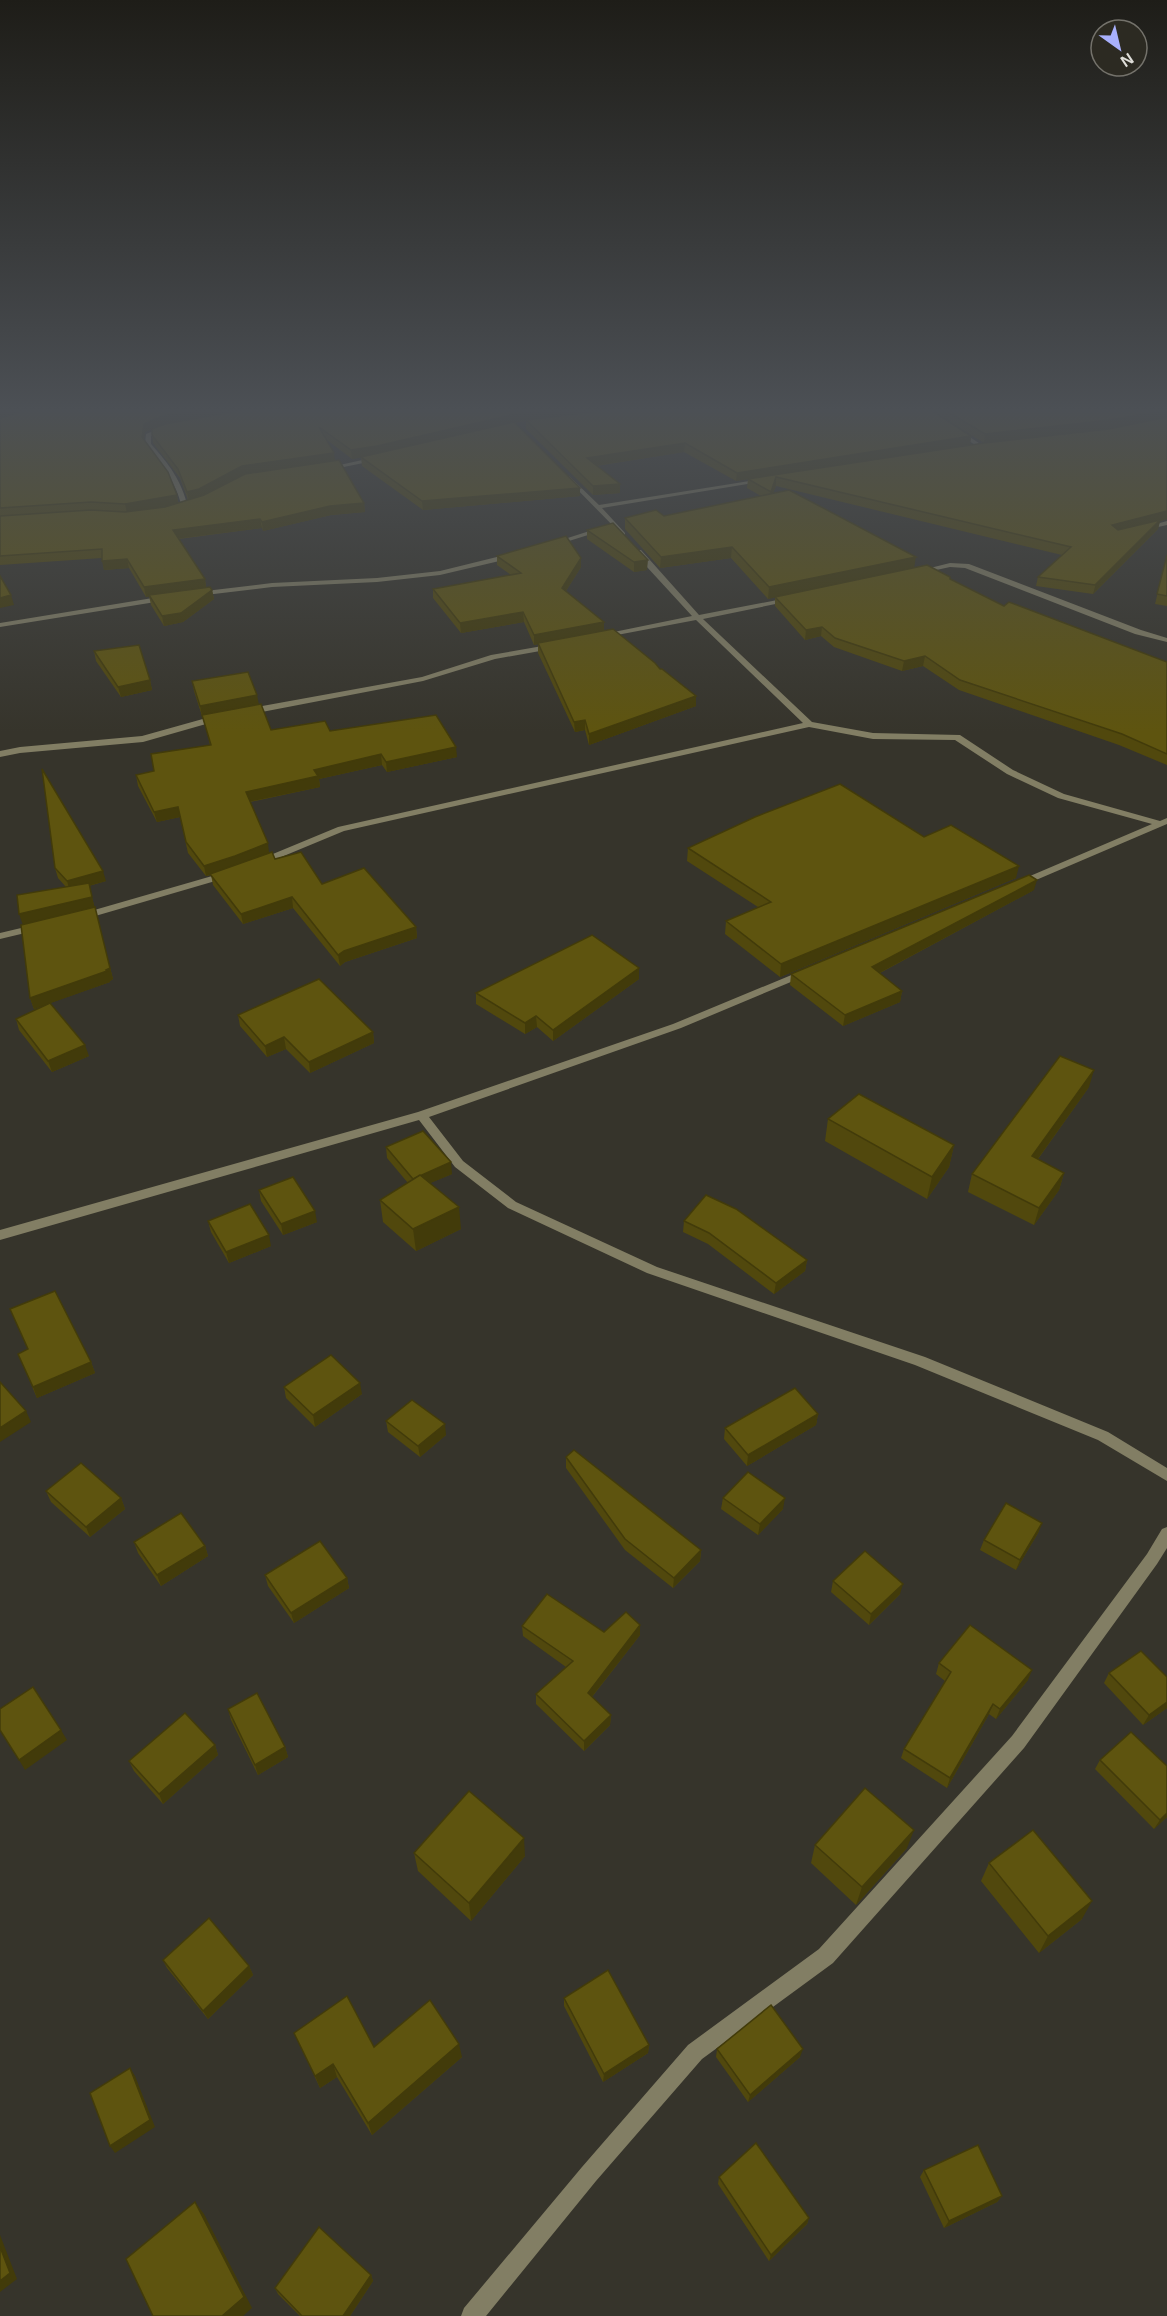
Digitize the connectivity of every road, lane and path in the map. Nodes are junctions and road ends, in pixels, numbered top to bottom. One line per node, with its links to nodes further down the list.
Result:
1 (607, 516): 3 (street)
2 (1167, 523): 4 (street)
3 (615, 525): 5 (street); 11 (street)
4 (1136, 530)
5 (544, 546)
6 (523, 552): 8 (street)
7 (904, 574): 14 (street)
8 (192, 595)
9 (801, 596): 11 (street)
10 (169, 598): 12 (street)
11 (698, 618): 13 (street); 18 (street)
12 (0, 626)
13 (596, 638)
14 (1167, 640)
15 (562, 644): 16 (street)
16 (235, 714)
17 (224, 716): 19 (street)
18 (809, 724): 20 (street); 21 (street)
19 (0, 754)
20 (1165, 823): 23 (street)
21 (251, 867)
22 (241, 871): 24 (street)
23 (1009, 888)
24 (68, 920)
25 (45, 925): 26 (street)
26 (0, 936)
27 (815, 969): 28 (street)
28 (422, 1115): 29 (street); 30 (street)
29 (0, 1235)
30 (1167, 1475)
31 (1167, 1534): 32 (street)
32 (472, 2316)

